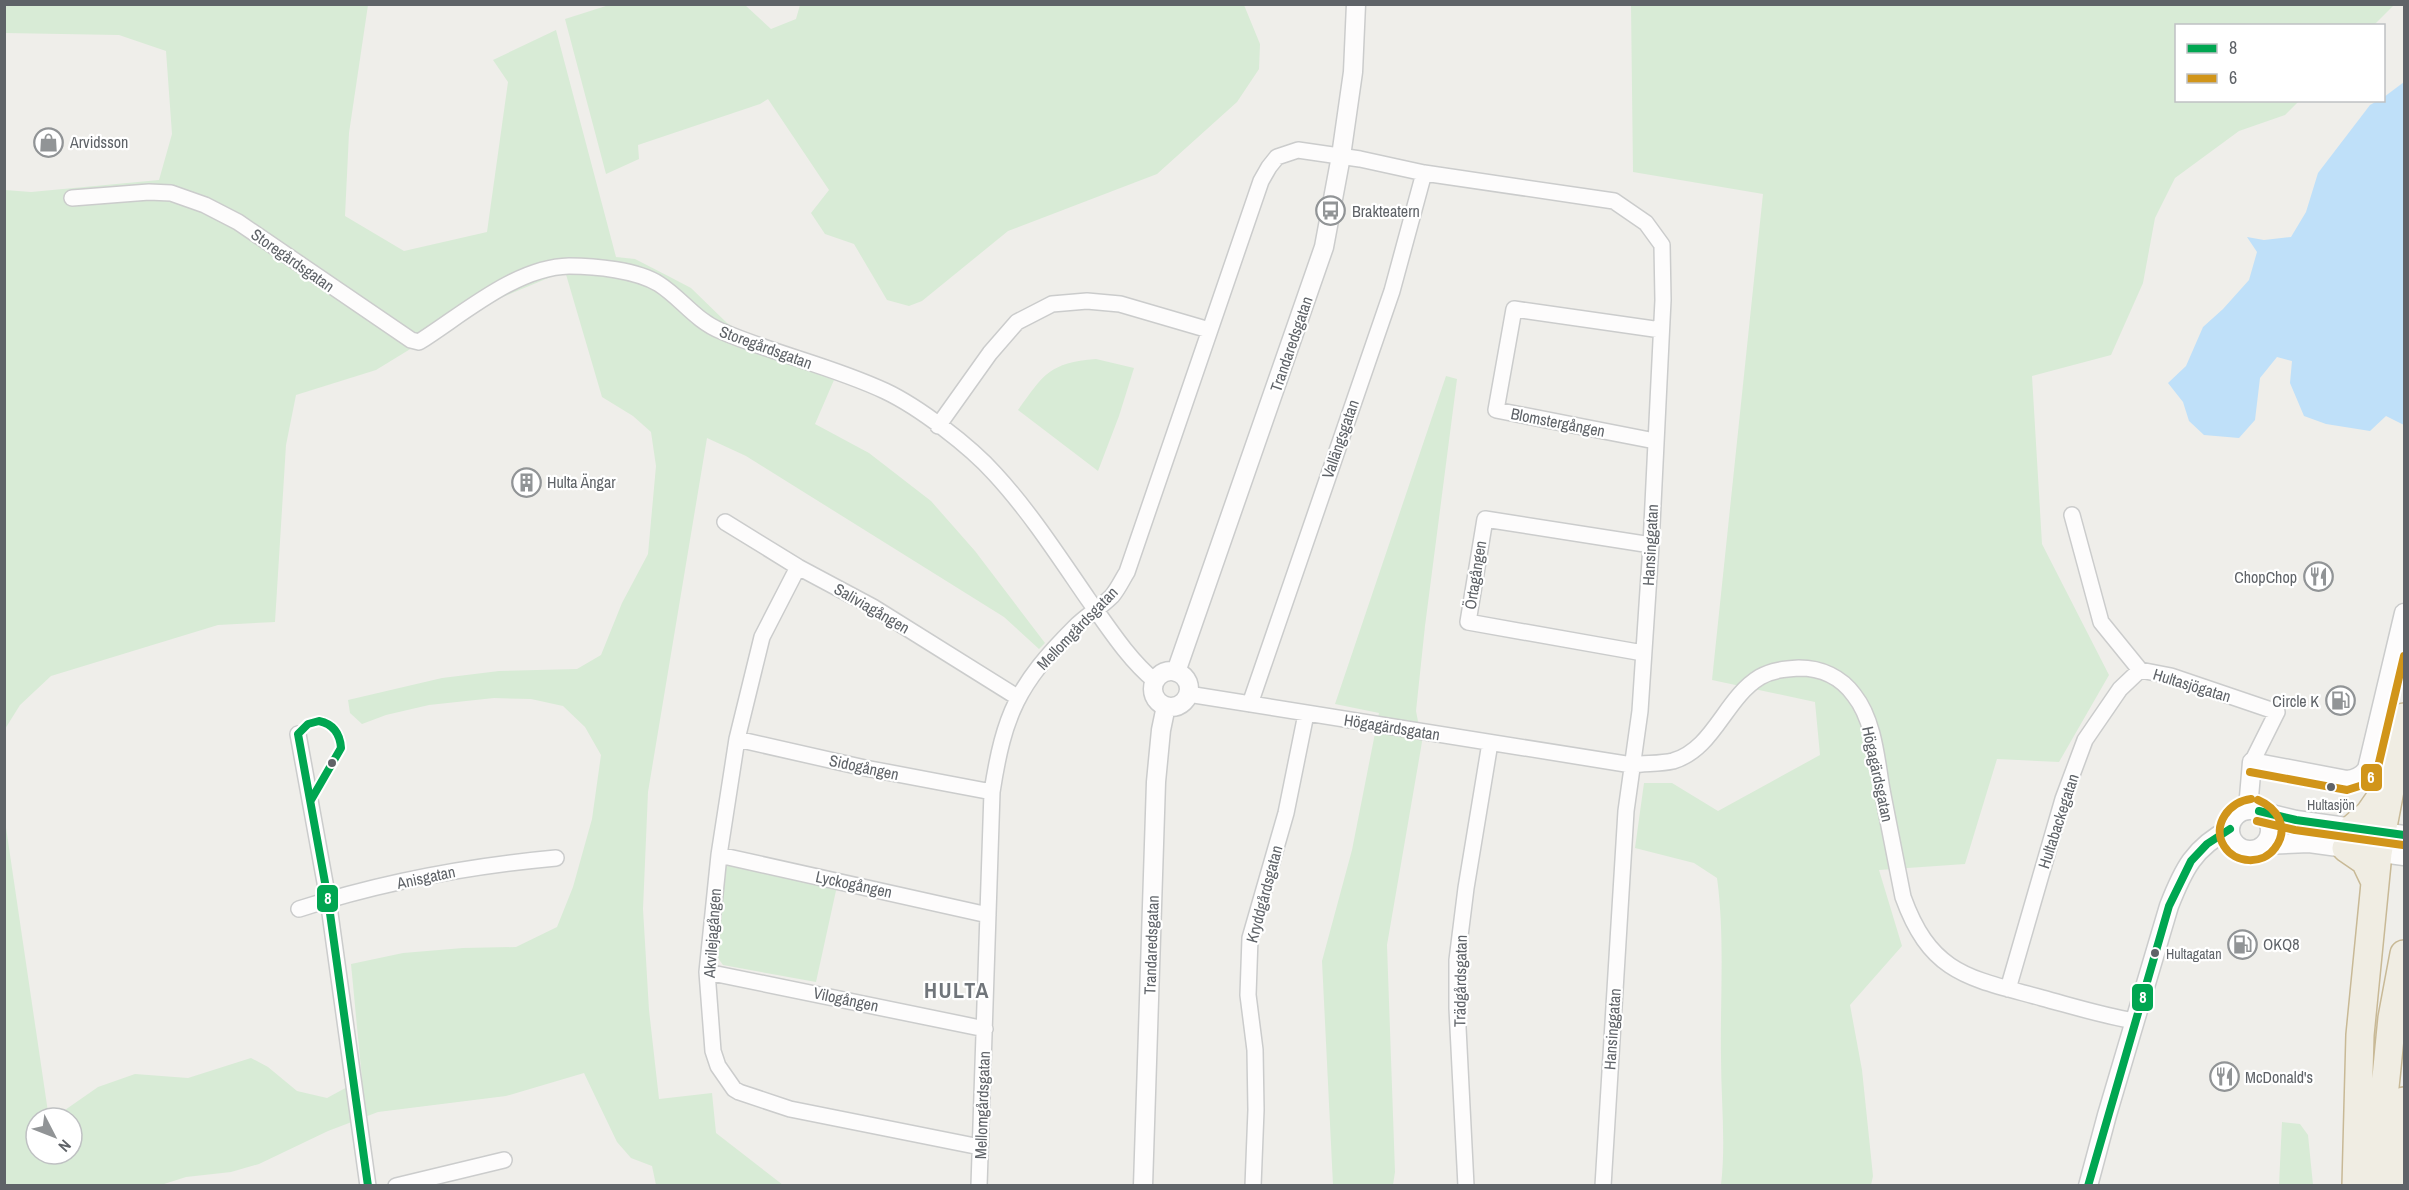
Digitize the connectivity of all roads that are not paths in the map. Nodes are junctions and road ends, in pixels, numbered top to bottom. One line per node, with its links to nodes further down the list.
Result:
1 (1356, 4): 2 (street, Trandaredsgatan)
2 (1341, 156): 3 (street, Hansinggatan); 5 (street, Mellomgårdsgatan); 17 (street, Trandaredsgatan)
3 (1424, 173): 6 (street, Hansinggatan); 21 (street, Vallängsgatan)
4 (72, 198): 7 (street, Storegårdsgatan)
5 (1209, 330): 7 (street); 13 (street, Mellomgårdsgatan)
6 (1661, 330): 8 (street, Hansinggatan); 8 (street, Blomstergången)
7 (938, 426): 13 (street, Storegårdsgatan)
8 (1656, 441): 11 (street, Hansinggatan)
9 (2072, 515): 16 (street, Hultasjögatan)
10 (725, 522): 12 (street, Saliviagången)
11 (1651, 545): 15 (street, Hansinggatan); 15 (street, Örtagången)
12 (798, 567): 20 (street, Saliviagången); 26 (street, Akvilejagången)
13 (1096, 610): 18 (street, Storegårdsgatan); 20 (street, Mellomgårdsgatan)
14 (2404, 613): 28 (street)
15 (1643, 653): 29 (street, Hansinggatan)
16 (2140, 670): 28 (street, Hultasjögatan); 45 (street, Hultabackegatan)
17 (1176, 672): 18 (street); 19 (street)
18 (1155, 681): 22 (street)
19 (1188, 694): 21 (street, Högagärdsgatan); 22 (street)
20 (1017, 697): 31 (street, Mellomgårdsgatan)
21 (1250, 704): 23 (street, Högagärdsgatan)
22 (1166, 706): 54 (street, Trandaredsgatan)
23 (1306, 714): 27 (street, Högagärdsgatan); 55 (street, Kryddgårdsgatan)
24 (2404, 717): 30 (highway)
25 (298, 734): 40 (street)
26 (737, 739): 31 (street, Sidogången); 37 (street, Akvilejagången)
27 (1490, 742): 29 (street, Högagärdsgatan); 56 (street, Trädgårdsgatan)
28 (2252, 762): 32 (street, Hultasjögatan)
29 (1632, 765): 45 (street, Högagärdsgatan); 57 (street, Hansinggatan)
30 (2390, 782): 34 (highway); 35 (highway)
31 (992, 792): 42 (street, Mellomgårdsgatan)
32 (2253, 810): 33 (street); 34 (street); 36 (street)
33 (2230, 829): 36 (street); 46 (street)
34 (2349, 838): 35 (street); 36 (street); 39 (highway)
35 (2394, 844): 39 (highway)
36 (2264, 845)
37 (718, 855): 42 (street, Lyckogången); 44 (street, Akvilejagången)
38 (556, 858): 40 (street, Anisgatan)
39 (2375, 882): 59 (highway)
40 (328, 899): 41 (street, Anisgatan); 51 (street)
41 (299, 909)
42 (988, 915): 47 (street, Mellomgårdsgatan)
43 (2404, 954): 60 (highway)
44 (707, 972): 47 (street, Vilogången); 49 (street, Akvilejagången)
45 (2008, 989): 46 (street, Högagärdsgatan)
46 (2135, 1021): 58 (street)
47 (985, 1029): 49 (street, Mellomgårdsgatan)
48 (2404, 1101): 61 (highway)
49 (980, 1147): 53 (street, Mellomgårdsgatan)
50 (504, 1160): 52 (street)
51 (368, 1185)
52 (396, 1185)
53 (979, 1185)
54 (1143, 1185)
55 (1253, 1185)
56 (1466, 1185)
57 (1603, 1185)
58 (2088, 1185)
59 (2356, 1185)
60 (2375, 1185)
61 (2396, 1185)

